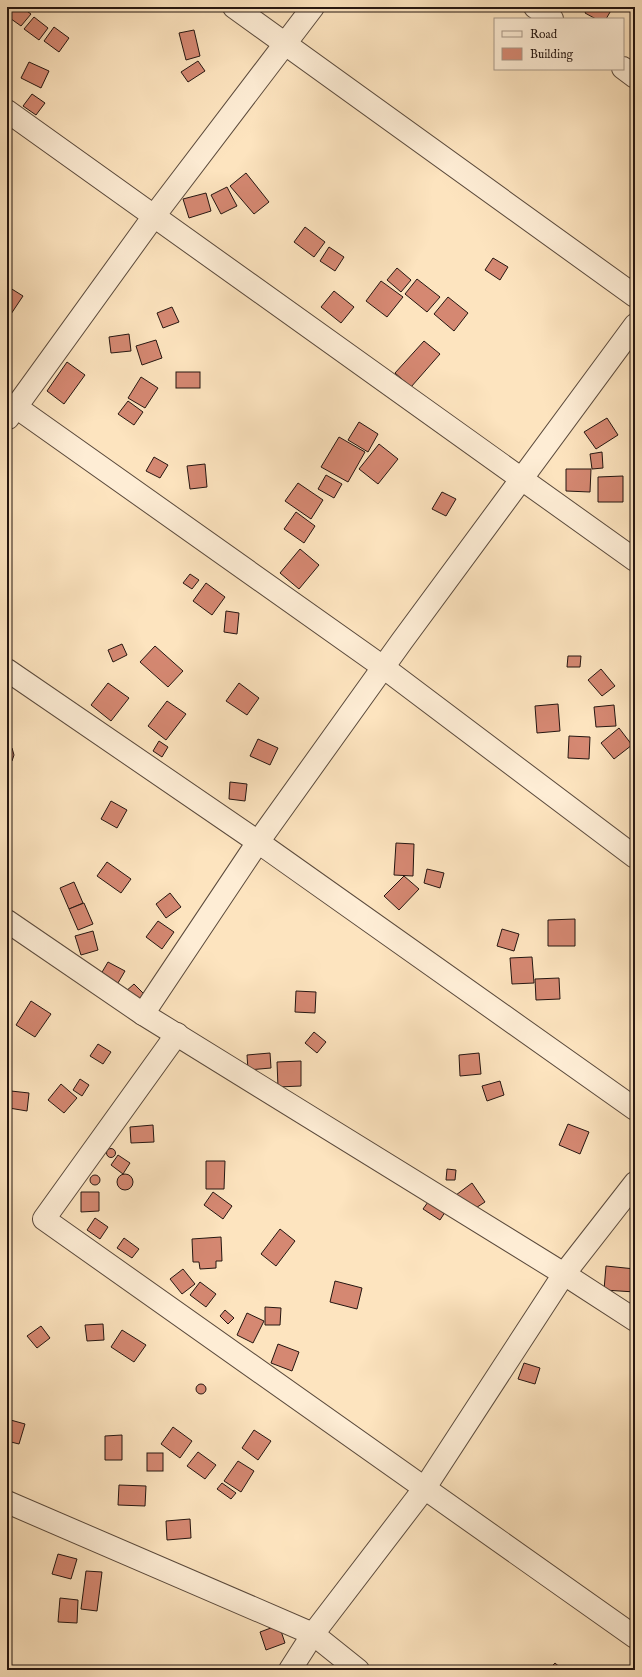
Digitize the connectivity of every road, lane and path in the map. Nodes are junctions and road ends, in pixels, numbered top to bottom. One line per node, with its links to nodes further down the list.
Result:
1 (234, 7): 5 (street)
2 (313, 7): 5 (street)
3 (535, 7): 4 (street)
4 (551, 18)
5 (286, 44): 9 (street); 10 (street)
6 (624, 69): 7 (street)
7 (635, 77)
8 (7, 111): 9 (street)
9 (154, 216): 12 (street); 13 (street)
10 (635, 296)
11 (635, 325): 13 (street)
12 (12, 413): 15 (street)
13 (522, 478): 14 (street); 15 (street)
14 (635, 560)
15 (383, 668): 17 (street); 18 (street)
16 (7, 670): 17 (street)
17 (258, 842): 20 (street); 22 (street)
18 (635, 857)
19 (7, 921): 20 (street)
20 (143, 1014): 21 (street)
21 (177, 1034): 24 (street); 26 (street)
22 (635, 1109)
23 (635, 1183): 24 (street)
24 (564, 1274): 25 (street); 26 (street)
25 (635, 1320)
26 (424, 1489): 28 (street); 29 (street)
27 (7, 1502): 28 (street)
28 (313, 1634): 30 (street); 31 (street)
29 (635, 1636)
30 (290, 1670)
31 (358, 1670)

